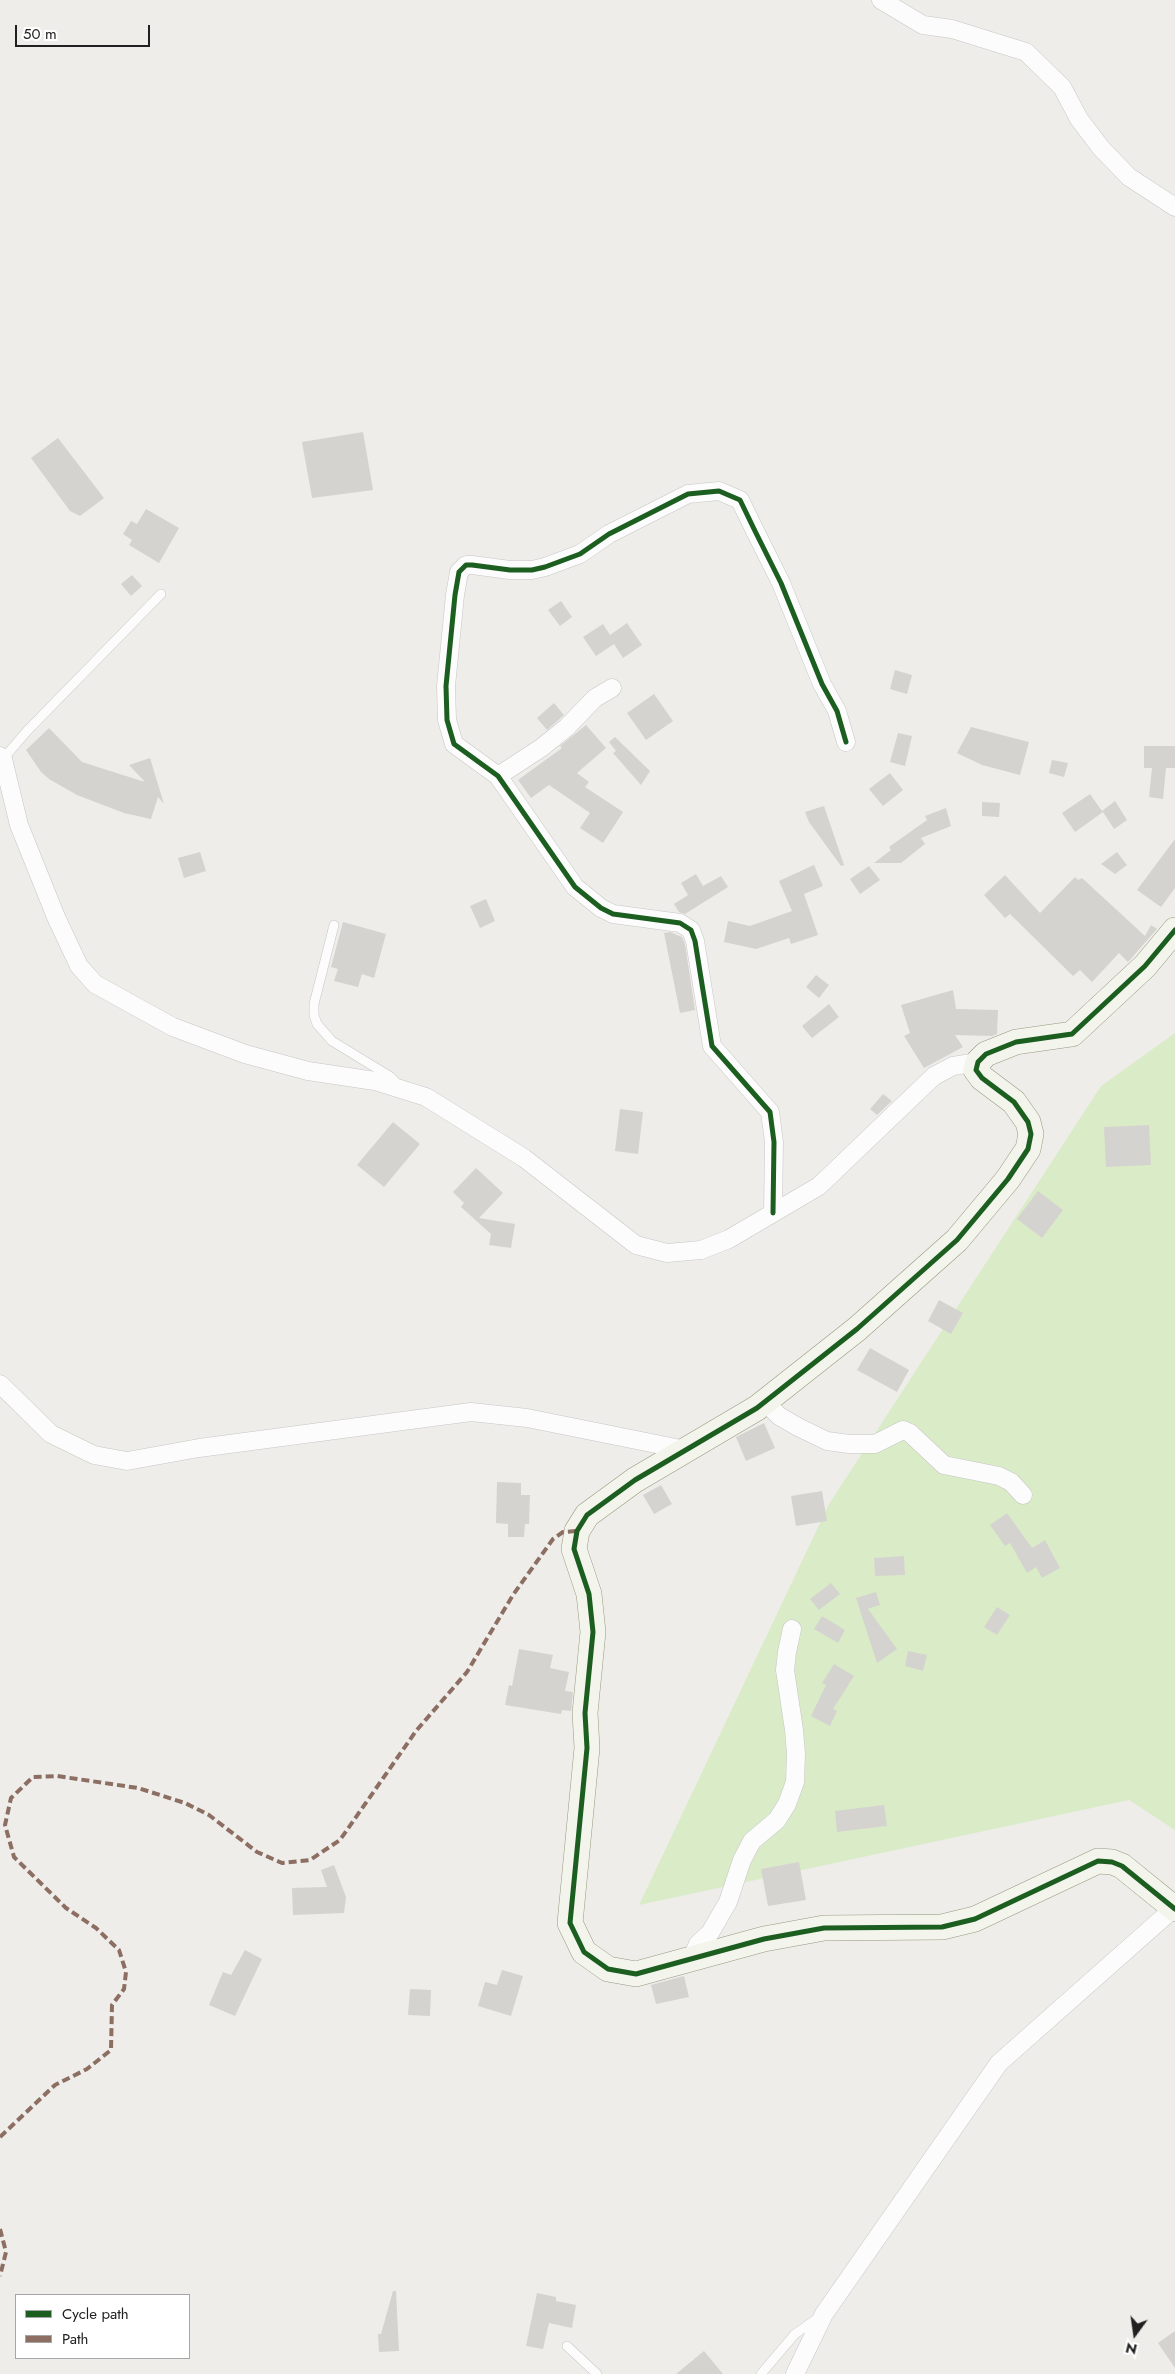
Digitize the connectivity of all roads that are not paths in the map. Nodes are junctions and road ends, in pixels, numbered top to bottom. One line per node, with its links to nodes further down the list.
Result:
1 (881, 0): 2 (street)
2 (1175, 207)
3 (161, 594): 6 (lane)
4 (612, 688): 7 (street)
5 (846, 742): 7 (street)
6 (2, 757): 11 (street)
7 (498, 776): 12 (street)
8 (334, 925): 11 (lane)
9 (1175, 930): 10 (street)
10 (978, 1062): 12 (street); 14 (street)
11 (403, 1089): 12 (street)
12 (774, 1213)
13 (0, 1384): 15 (street)
14 (765, 1402): 15 (street); 16 (street)
15 (686, 1450): 19 (street)
16 (1023, 1495)
17 (792, 1629): 19 (street)
18 (1174, 1909): 19 (street); 20 (street)
19 (692, 1959)
20 (824, 2314): 23 (lane); 24 (street)
21 (567, 2346): 22 (lane)
22 (597, 2374)
23 (761, 2374)
24 (795, 2374)

